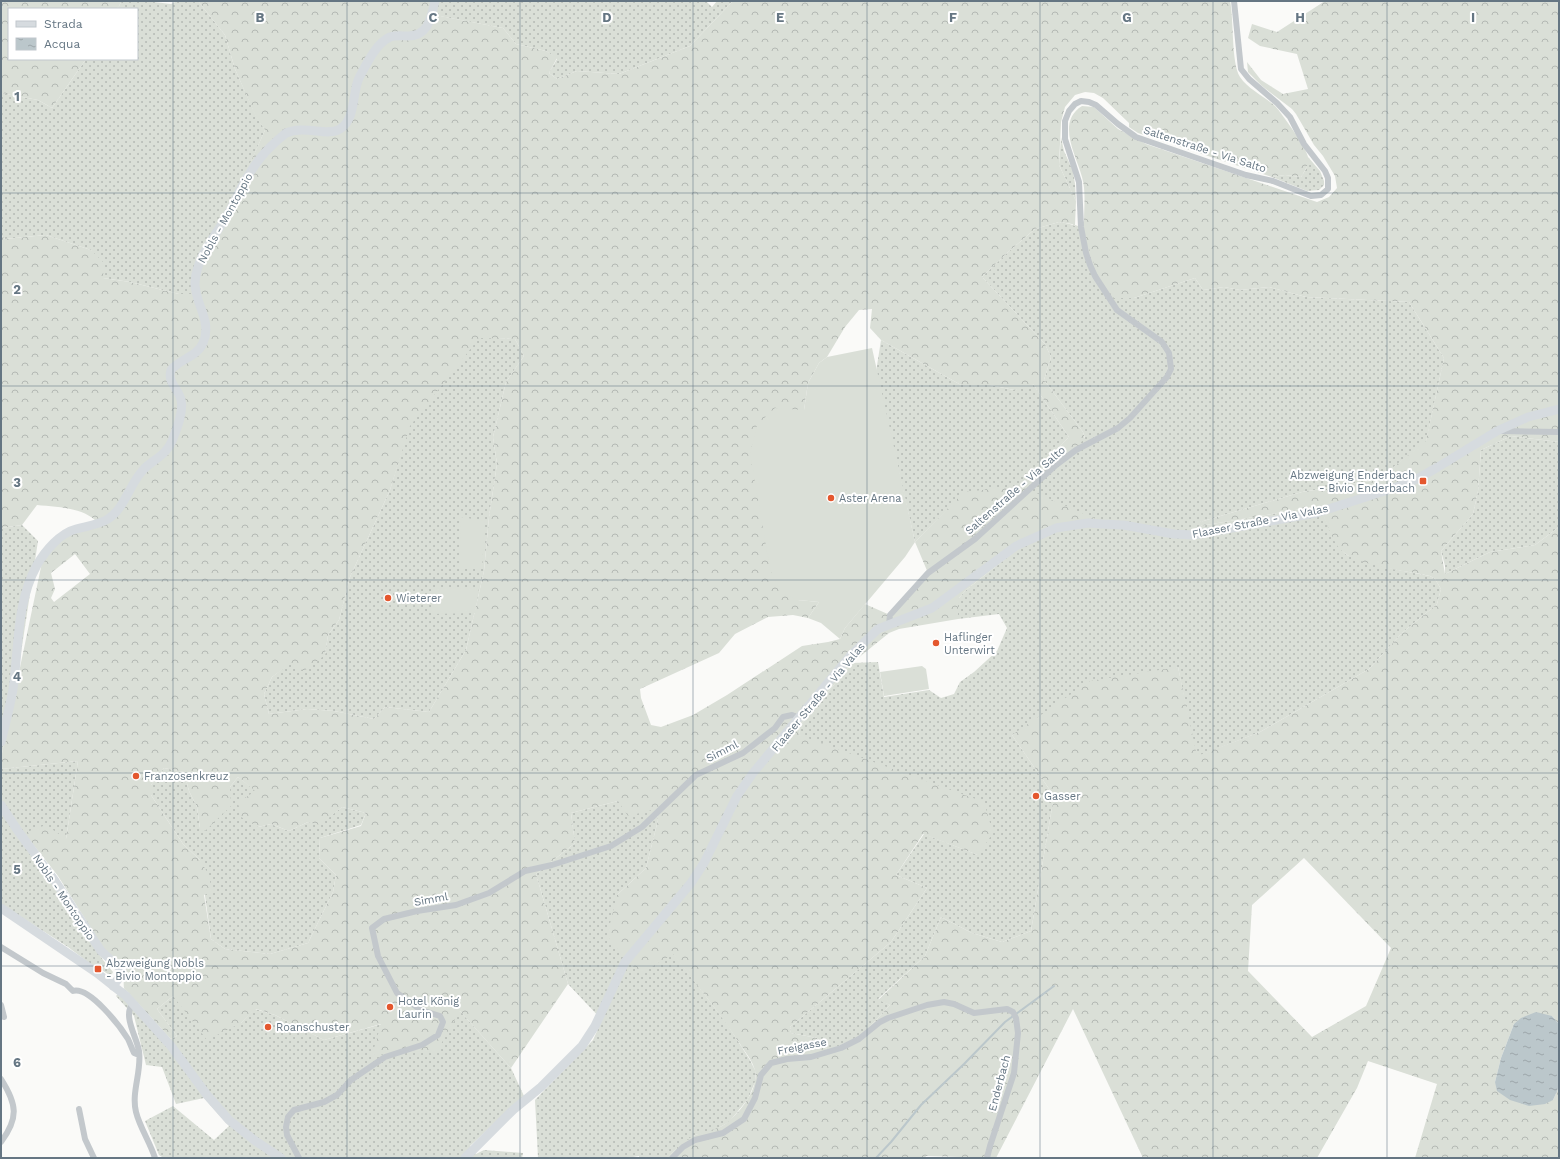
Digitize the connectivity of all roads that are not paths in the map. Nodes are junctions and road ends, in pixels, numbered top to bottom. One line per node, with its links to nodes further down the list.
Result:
1 (435, 1): 8 (street, Nobls - Montoppio)
2 (1234, 1): 6 (street, Saltenstraße - Via Salto)
3 (1559, 409): 4 (street, Flaaser Straße - Via Valas)
4 (1496, 431): 5 (street); 6 (street, Flaaser Straße - Via Valas)
5 (1559, 432)
6 (888, 625): 7 (street, Flaaser Straße - Via Valas)
7 (799, 718): 24 (street, Simml); 25 (street, Flaaser Straße - Via Valas)
8 (1, 742)
9 (1, 805): 12 (street, Nobls - Montoppio)
10 (1, 908): 12 (street)
11 (1, 947): 17 (street)
12 (113, 986): 13 (street)
13 (133, 1003): 17 (street); 23 (street)
14 (1, 1005): 16 (street)
15 (1013, 1012): 26 (street, Freigasse); 27 (street, Enderbach)
16 (4, 1017)
17 (139, 1055): 22 (street)
18 (1, 1079): 20 (street)
19 (79, 1109): 21 (street)
20 (1, 1142)
21 (94, 1158)
22 (155, 1158)
23 (281, 1158)
24 (299, 1158)
25 (465, 1158)
26 (672, 1158)
27 (987, 1158)

